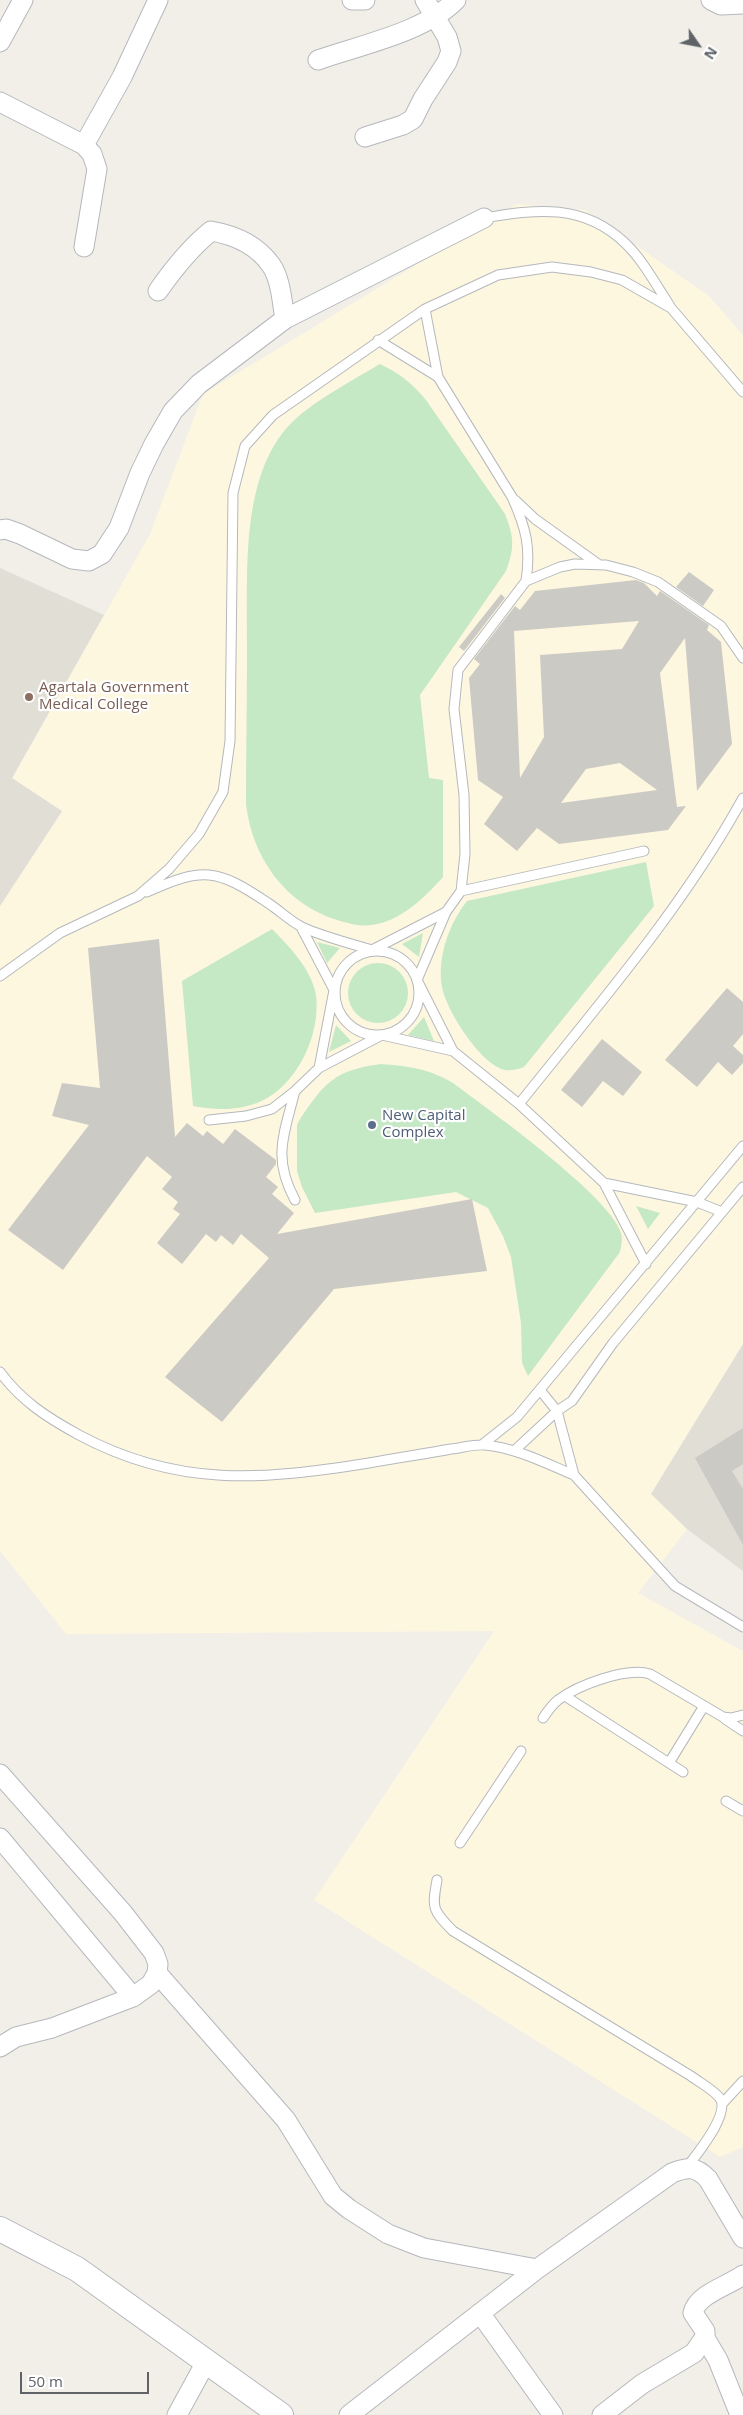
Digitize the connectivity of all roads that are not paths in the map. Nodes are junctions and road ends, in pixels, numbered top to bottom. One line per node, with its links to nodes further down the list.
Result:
1 (23, 0): 10 (street)
2 (158, 0): 14 (street)
3 (352, 0): 4 (street)
4 (365, 0)
5 (425, 0): 9 (street)
6 (456, 0): 9 (street)
7 (711, 0): 8 (street)
8 (743, 4)
9 (435, 18): 11 (street); 13 (street)
10 (0, 42)
11 (318, 60)
12 (0, 102): 14 (street)
13 (366, 137)
14 (84, 145): 16 (street)
15 (484, 218): 18 (lane); 20 (street)
16 (84, 247)
17 (158, 291): 20 (street)
18 (671, 308): 19 (lane); 23 (lane)
19 (425, 309): 21 (lane); 22 (lane)
20 (285, 319): 25 (street)
21 (378, 340): 22 (lane); 32 (lane)
22 (438, 377): 24 (lane)
23 (743, 392)
24 (512, 497): 26 (lane); 27 (lane)
25 (0, 530)
26 (598, 564): 27 (lane); 28 (lane)
27 (526, 581): 31 (lane)
28 (743, 658)
29 (743, 798): 43 (lane)
30 (644, 851): 31 (lane)
31 (461, 891): 33 (lane)
32 (138, 896): 34 (lane); 36 (lane)
33 (446, 912): 35 (lane); 37 (lane)
34 (301, 927): 35 (lane); 38 (lane)
35 (372, 950): 37 (lane); 38 (lane)
36 (0, 976)
37 (418, 980): 39 (lane); 40 (lane)
38 (334, 990): 39 (lane); 41 (lane)
39 (382, 1035): 40 (lane); 41 (lane)
40 (453, 1051): 43 (lane)
41 (318, 1068): 42 (lane)
42 (295, 1091): 44 (lane); 48 (lane)
43 (519, 1104): 46 (lane)
44 (209, 1120)
45 (743, 1146): 49 (lane)
46 (604, 1183): 49 (lane); 51 (lane)
47 (743, 1187): 50 (lane)
48 (295, 1200)
49 (697, 1202): 50 (lane); 51 (lane)
50 (722, 1212): 54 (lane)
51 (646, 1264): 53 (lane)
52 (0, 1372): 55 (lane)
53 (540, 1390): 54 (lane); 55 (lane)
54 (557, 1411): 56 (lane); 57 (lane)
55 (483, 1444): 56 (lane)
56 (515, 1450): 57 (lane)
57 (574, 1475): 58 (lane)
58 (743, 1627)
59 (565, 1696): 60 (lane); 63 (lane); 66 (lane)
60 (704, 1706): 62 (lane); 66 (lane)
61 (743, 1715): 62 (lane)
62 (723, 1717): 64 (lane)
63 (543, 1718)
64 (743, 1731)
65 (521, 1751): 72 (lane)
66 (670, 1763): 67 (lane)
67 (683, 1772)
68 (0, 1774): 74 (street)
69 (726, 1801): 70 (lane)
70 (743, 1811)
71 (0, 1838): 75 (street)
72 (460, 1843)
73 (437, 1880): 78 (lane)
74 (157, 1973): 75 (street); 82 (street)
75 (133, 1997): 76 (street)
76 (0, 2047)
77 (743, 2081): 78 (lane)
78 (722, 2104): 79 (lane)
79 (687, 2168): 81 (street); 82 (street)
80 (0, 2229): 86 (street)
81 (743, 2238)
82 (537, 2269): 84 (street)
83 (743, 2275): 85 (street)
84 (480, 2313): 89 (street); 90 (street)
85 (705, 2338): 91 (street); 92 (street)
86 (206, 2362): 87 (street); 88 (street)
87 (177, 2415)
88 (281, 2415)
89 (349, 2415)
90 (553, 2415)
91 (602, 2415)
92 (740, 2415)

